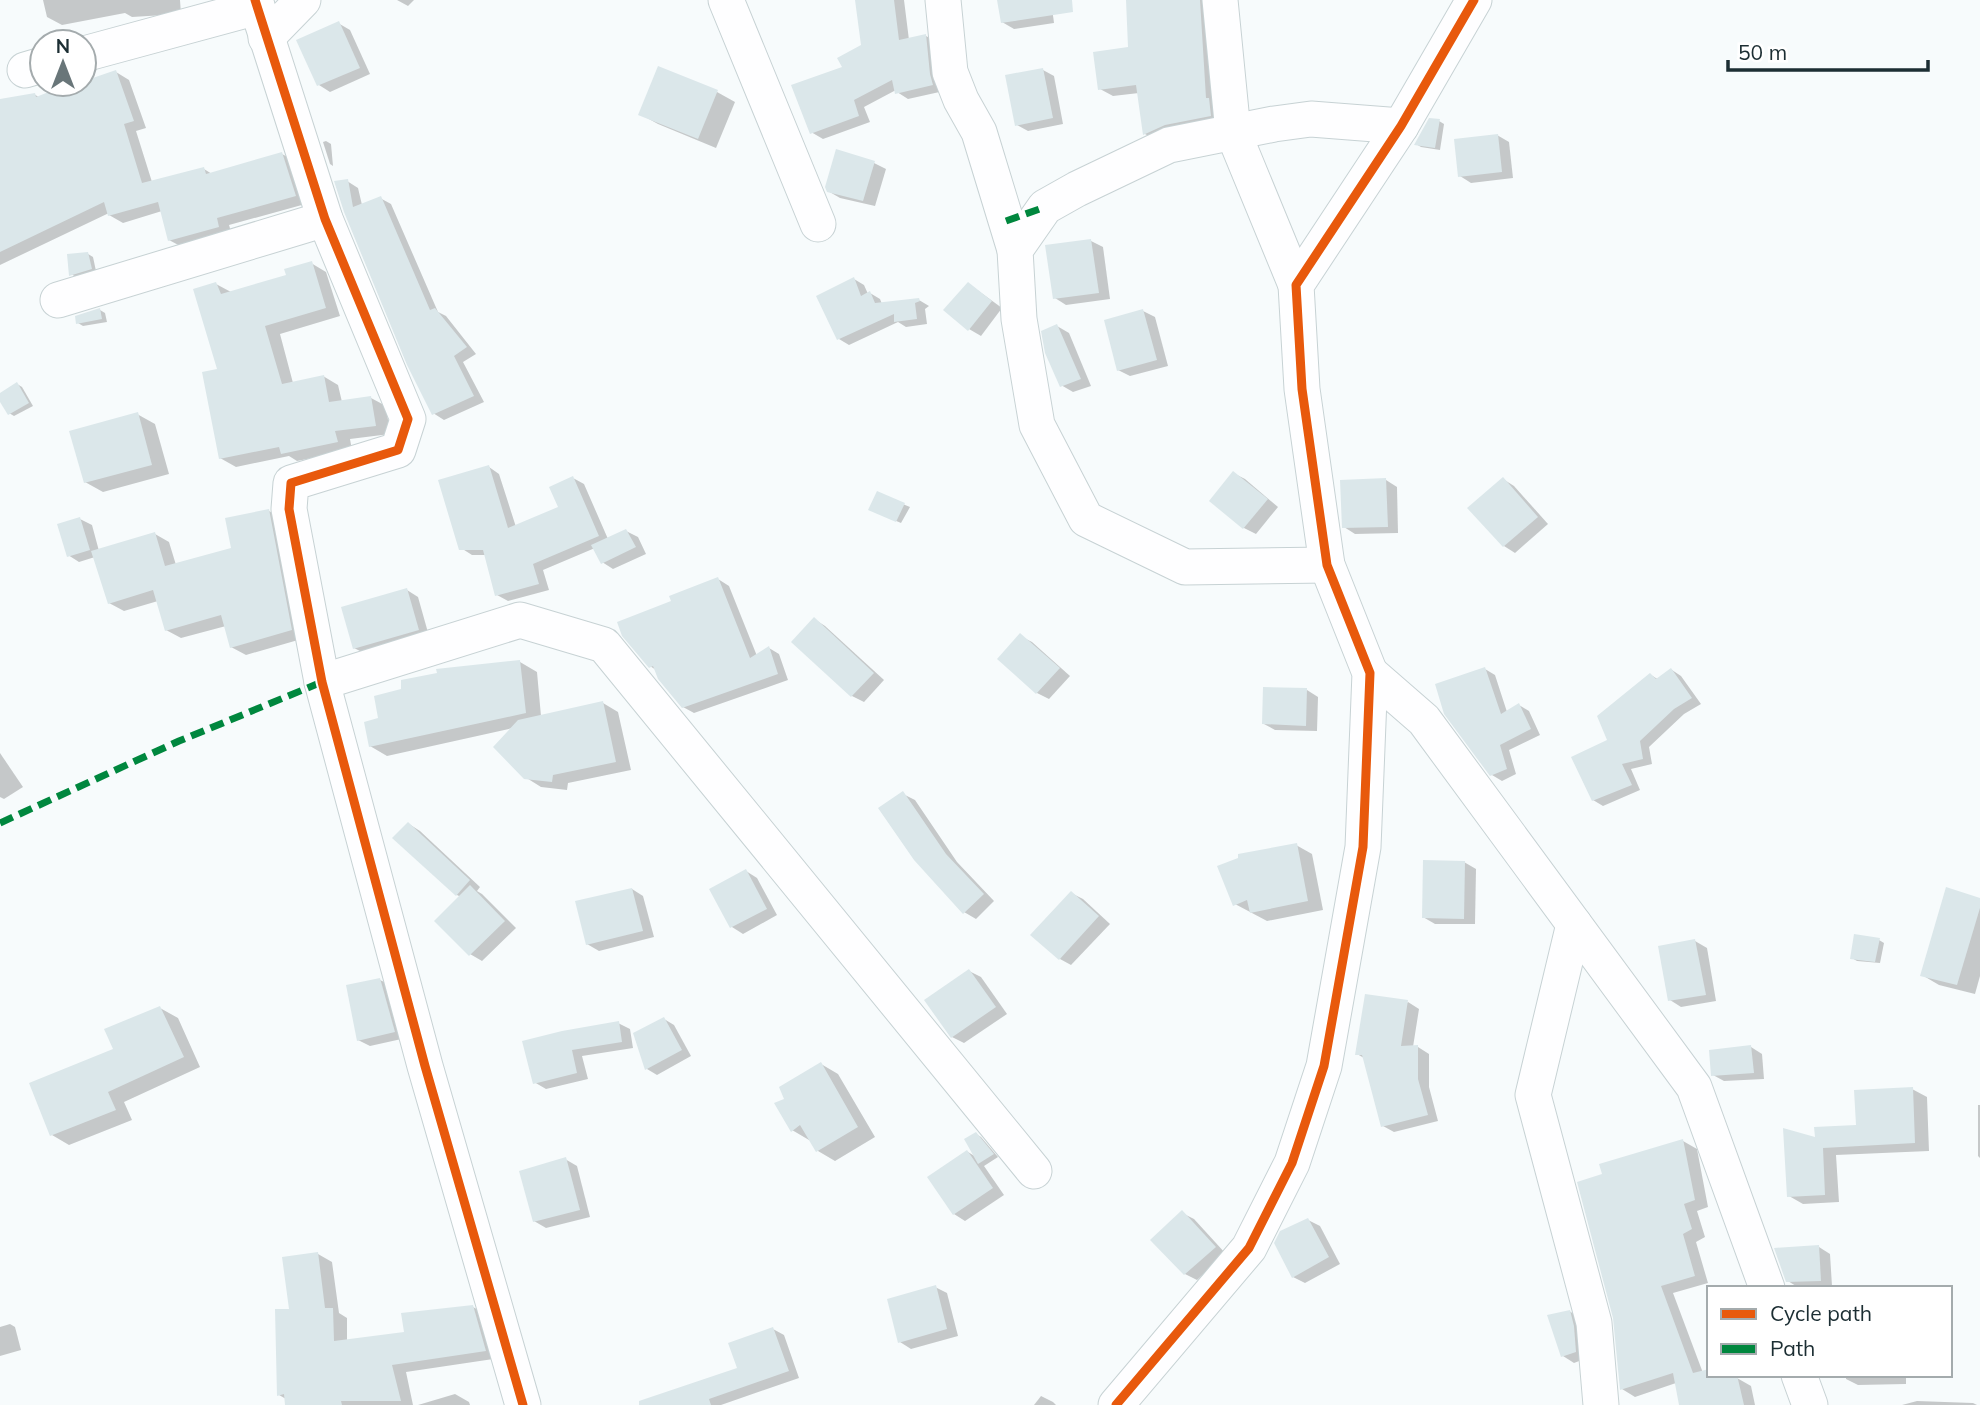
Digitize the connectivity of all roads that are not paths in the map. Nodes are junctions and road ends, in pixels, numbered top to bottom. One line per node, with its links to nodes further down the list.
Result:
1 (303, 0): 6 (street)
2 (726, 0): 11 (street)
3 (943, 0): 12 (street)
4 (1220, 0): 9 (street)
5 (1474, 0): 8 (street)
6 (259, 15): 7 (street); 10 (street)
7 (98, 51)
8 (1401, 126): 9 (street); 13 (street)
9 (1233, 132): 12 (street); 13 (street)
10 (325, 219): 14 (street); 17 (street)
11 (818, 224)
12 (1015, 250): 15 (street)
13 (1296, 285): 15 (street)
14 (58, 300)
15 (1327, 565): 16 (street)
16 (1370, 673): 18 (street); 23 (street)
17 (322, 682): 19 (street); 22 (street)
18 (1574, 924): 20 (street); 24 (street)
19 (1034, 1171)
20 (1766, 1286)
21 (1800, 1377): 25 (street)
22 (523, 1405)
23 (1116, 1405)
24 (1601, 1405)
25 (1810, 1405)

